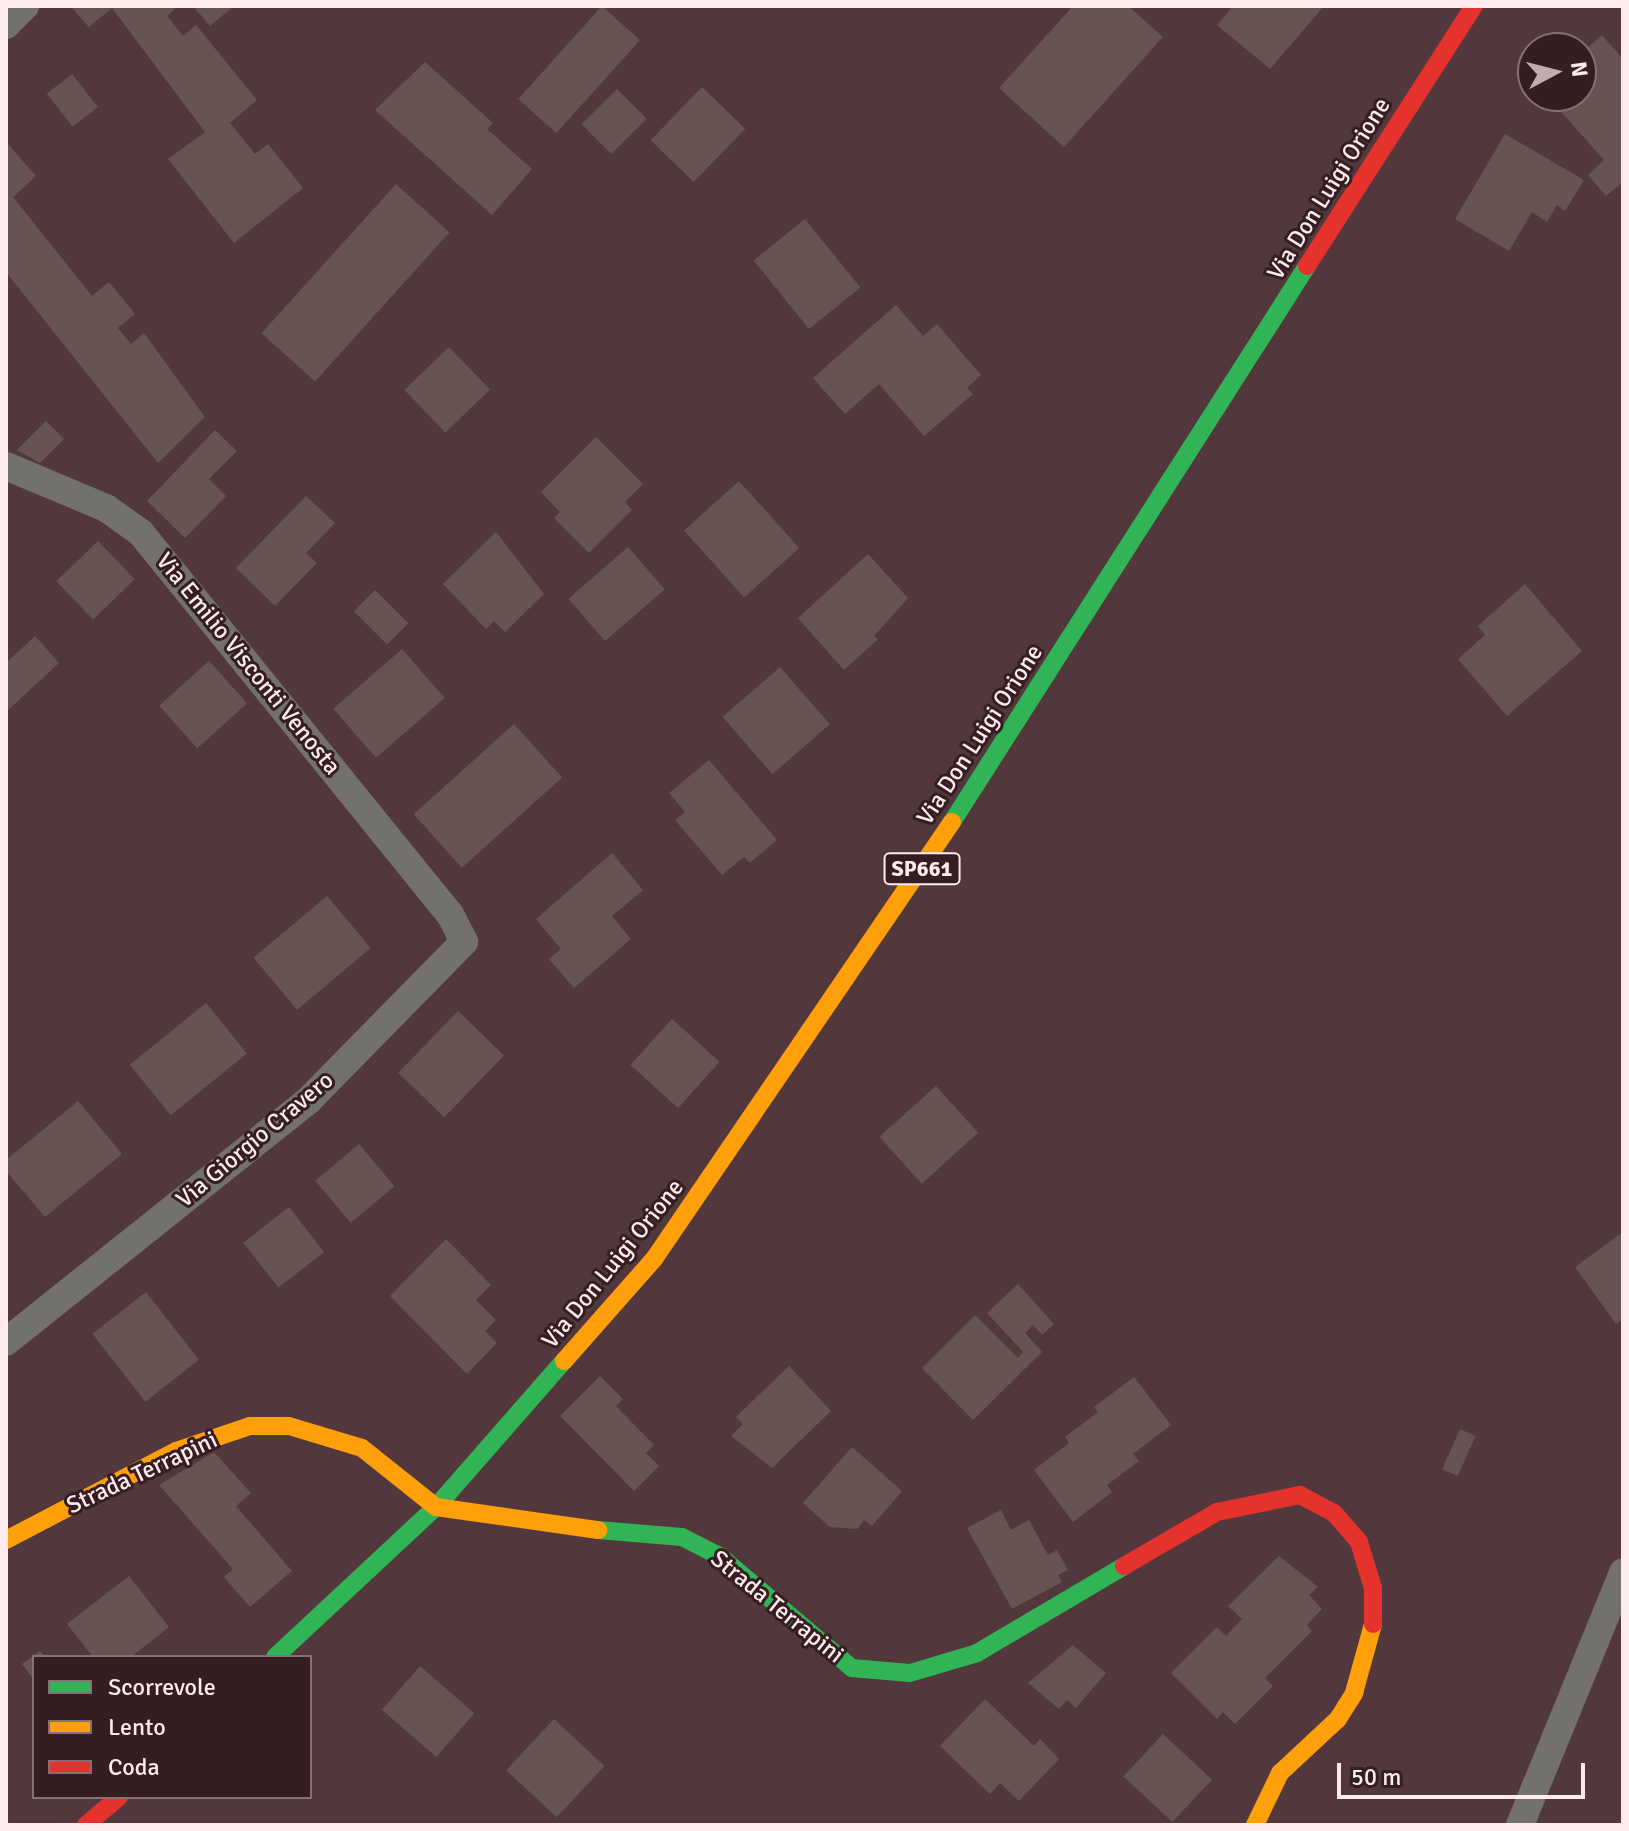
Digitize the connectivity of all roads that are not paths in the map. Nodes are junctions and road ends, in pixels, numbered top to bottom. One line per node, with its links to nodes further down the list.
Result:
1 (25, 6): 3 (street)
2 (1474, 6): 7 (main road, Via Don Luigi Orione / SP661)
3 (6, 25)
4 (6, 466): 5 (street, Via Emilio Visconti Venosta)
5 (450, 914): 6 (street, Via Giorgio Cravero)
6 (6, 1342)
7 (436, 1507): 8 (main road, Strada Terrapini); 10 (main road, Via Don Luigi Orione / SP661); 13 (main road, Strada Terrapini)
8 (6, 1540)
9 (1623, 1572): 14 (street)
10 (277, 1655)
11 (117, 1799): 12 (main road)
12 (86, 1825)
13 (1255, 1825)
14 (1520, 1825)

